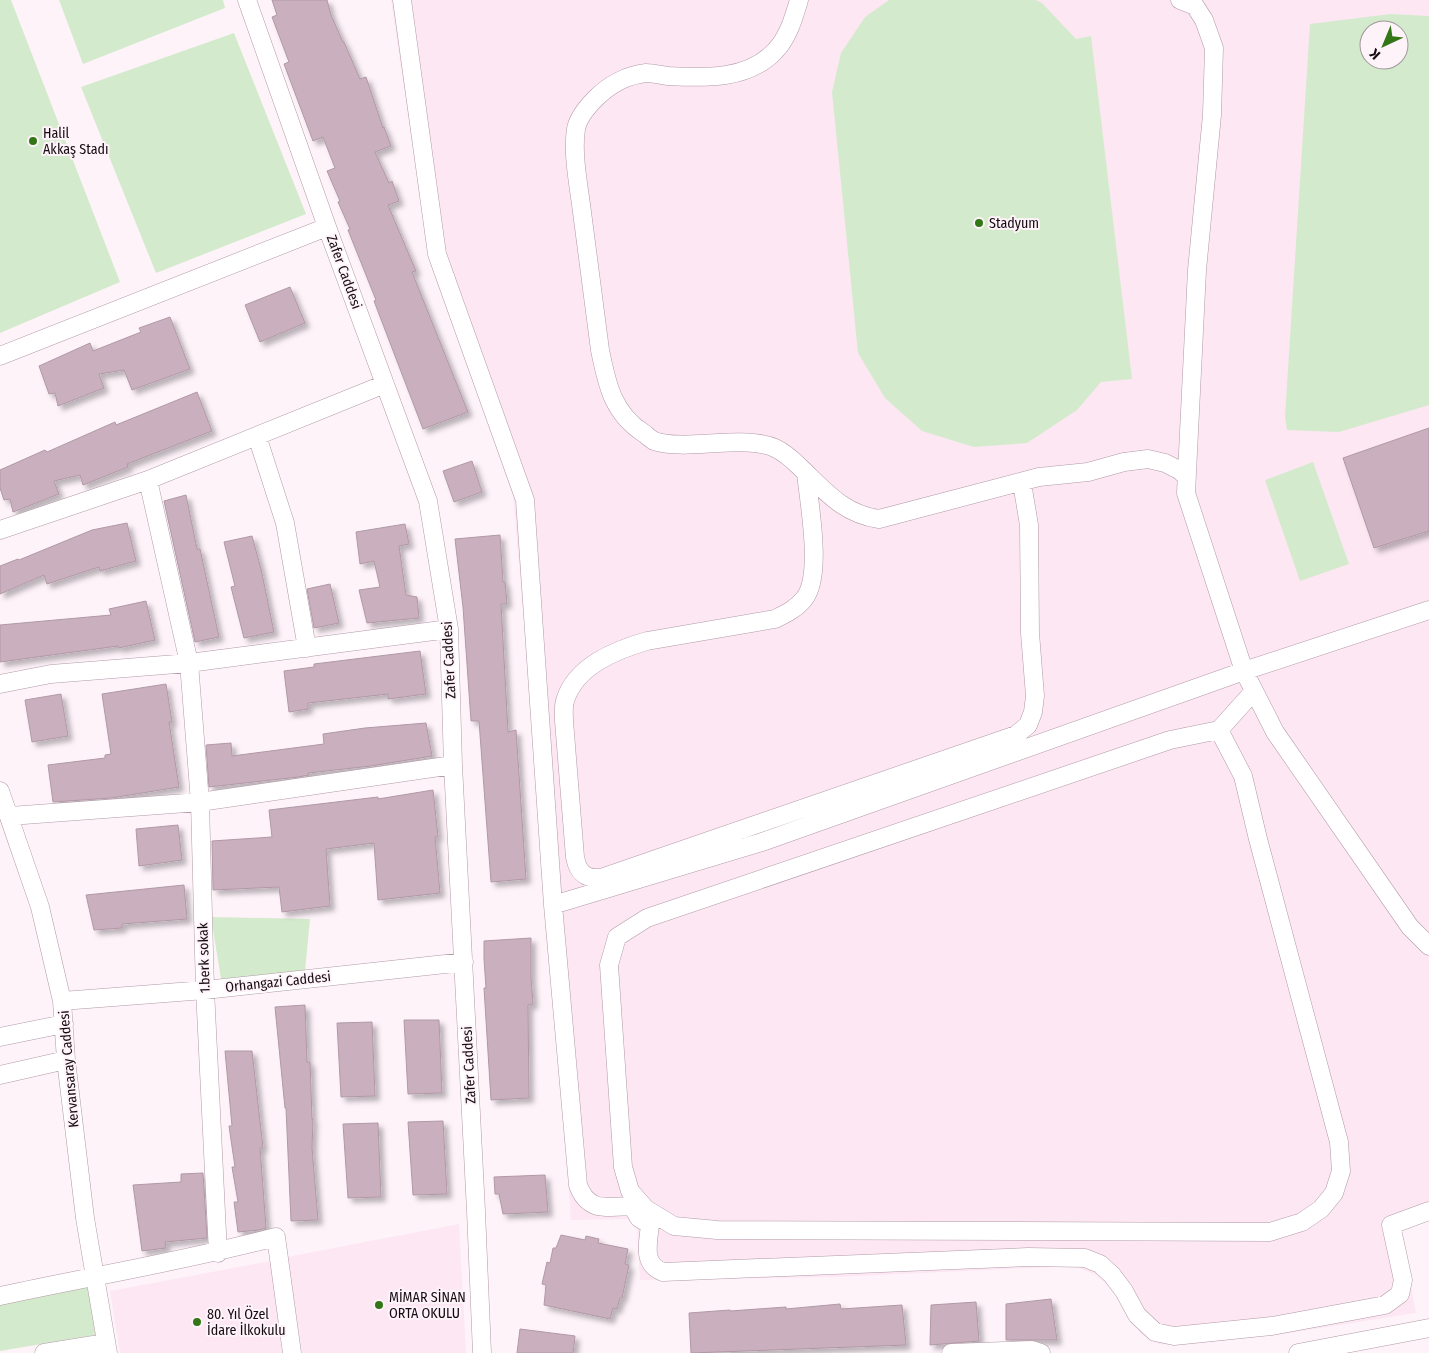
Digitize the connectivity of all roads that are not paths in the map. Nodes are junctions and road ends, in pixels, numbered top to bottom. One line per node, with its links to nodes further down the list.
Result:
1 (247, 0): 5 (street, Zafer Caddesi)
2 (402, 0): 26 (street)
3 (799, 0): 9 (street)
4 (1180, 0): 10 (street)
5 (327, 226): 6 (street); 7 (street, Zafer Caddesi)
6 (0, 356)
7 (385, 384): 8 (street); 15 (street, Zafer Caddesi)
8 (257, 436): 11 (street); 16 (street)
9 (806, 473): 12 (street); 12 (street)
10 (1186, 476): 12 (street); 18 (street)
11 (148, 480): 13 (street); 17 (street, 1.berk sokak)
12 (1022, 483)
13 (0, 530)
14 (1429, 610): 18 (street)
15 (449, 629): 16 (street); 22 (street, Zafer Caddesi)
16 (307, 648): 17 (street)
17 (189, 663): 19 (street); 24 (street, 1.berk sokak)
18 (1244, 671): 20 (street); 26 (street)
19 (0, 684)
20 (1254, 691): 21 (street); 27 (street)
21 (1219, 730): 21 (street)
22 (454, 765): 24 (street); 28 (street, Zafer Caddesi)
23 (0, 791): 25 (street, Kervansaray Caddesi)
24 (200, 802): 25 (street); 29 (street, 1.berk sokak)
25 (10, 816): 30 (street, Kervansaray Caddesi)
26 (553, 904): 35 (street)
27 (1429, 946)
28 (464, 962): 29 (street, Orhangazi Caddesi); 43 (street, Zafer Caddesi)
29 (204, 990): 30 (street, Orhangazi Caddesi); 36 (street, 1.berk sokak)
30 (62, 1001): 31 (street, Kervansaray Caddesi)
31 (64, 1024): 32 (street); 33 (street, Kervansaray Caddesi)
32 (0, 1037)
33 (66, 1060): 34 (street); 37 (street, Kervansaray Caddesi)
34 (0, 1075)
35 (1429, 1211)
36 (218, 1253): 37 (street); 42 (street)
37 (94, 1276): 38 (street); 40 (street, Kervansaray Caddesi)
38 (0, 1295)
39 (1429, 1328): 46 (street)
40 (107, 1348): 41 (street)
41 (44, 1353)
42 (292, 1353)
43 (482, 1353)
44 (951, 1353): 45 (street)
45 (1041, 1353)
46 (1298, 1353)

